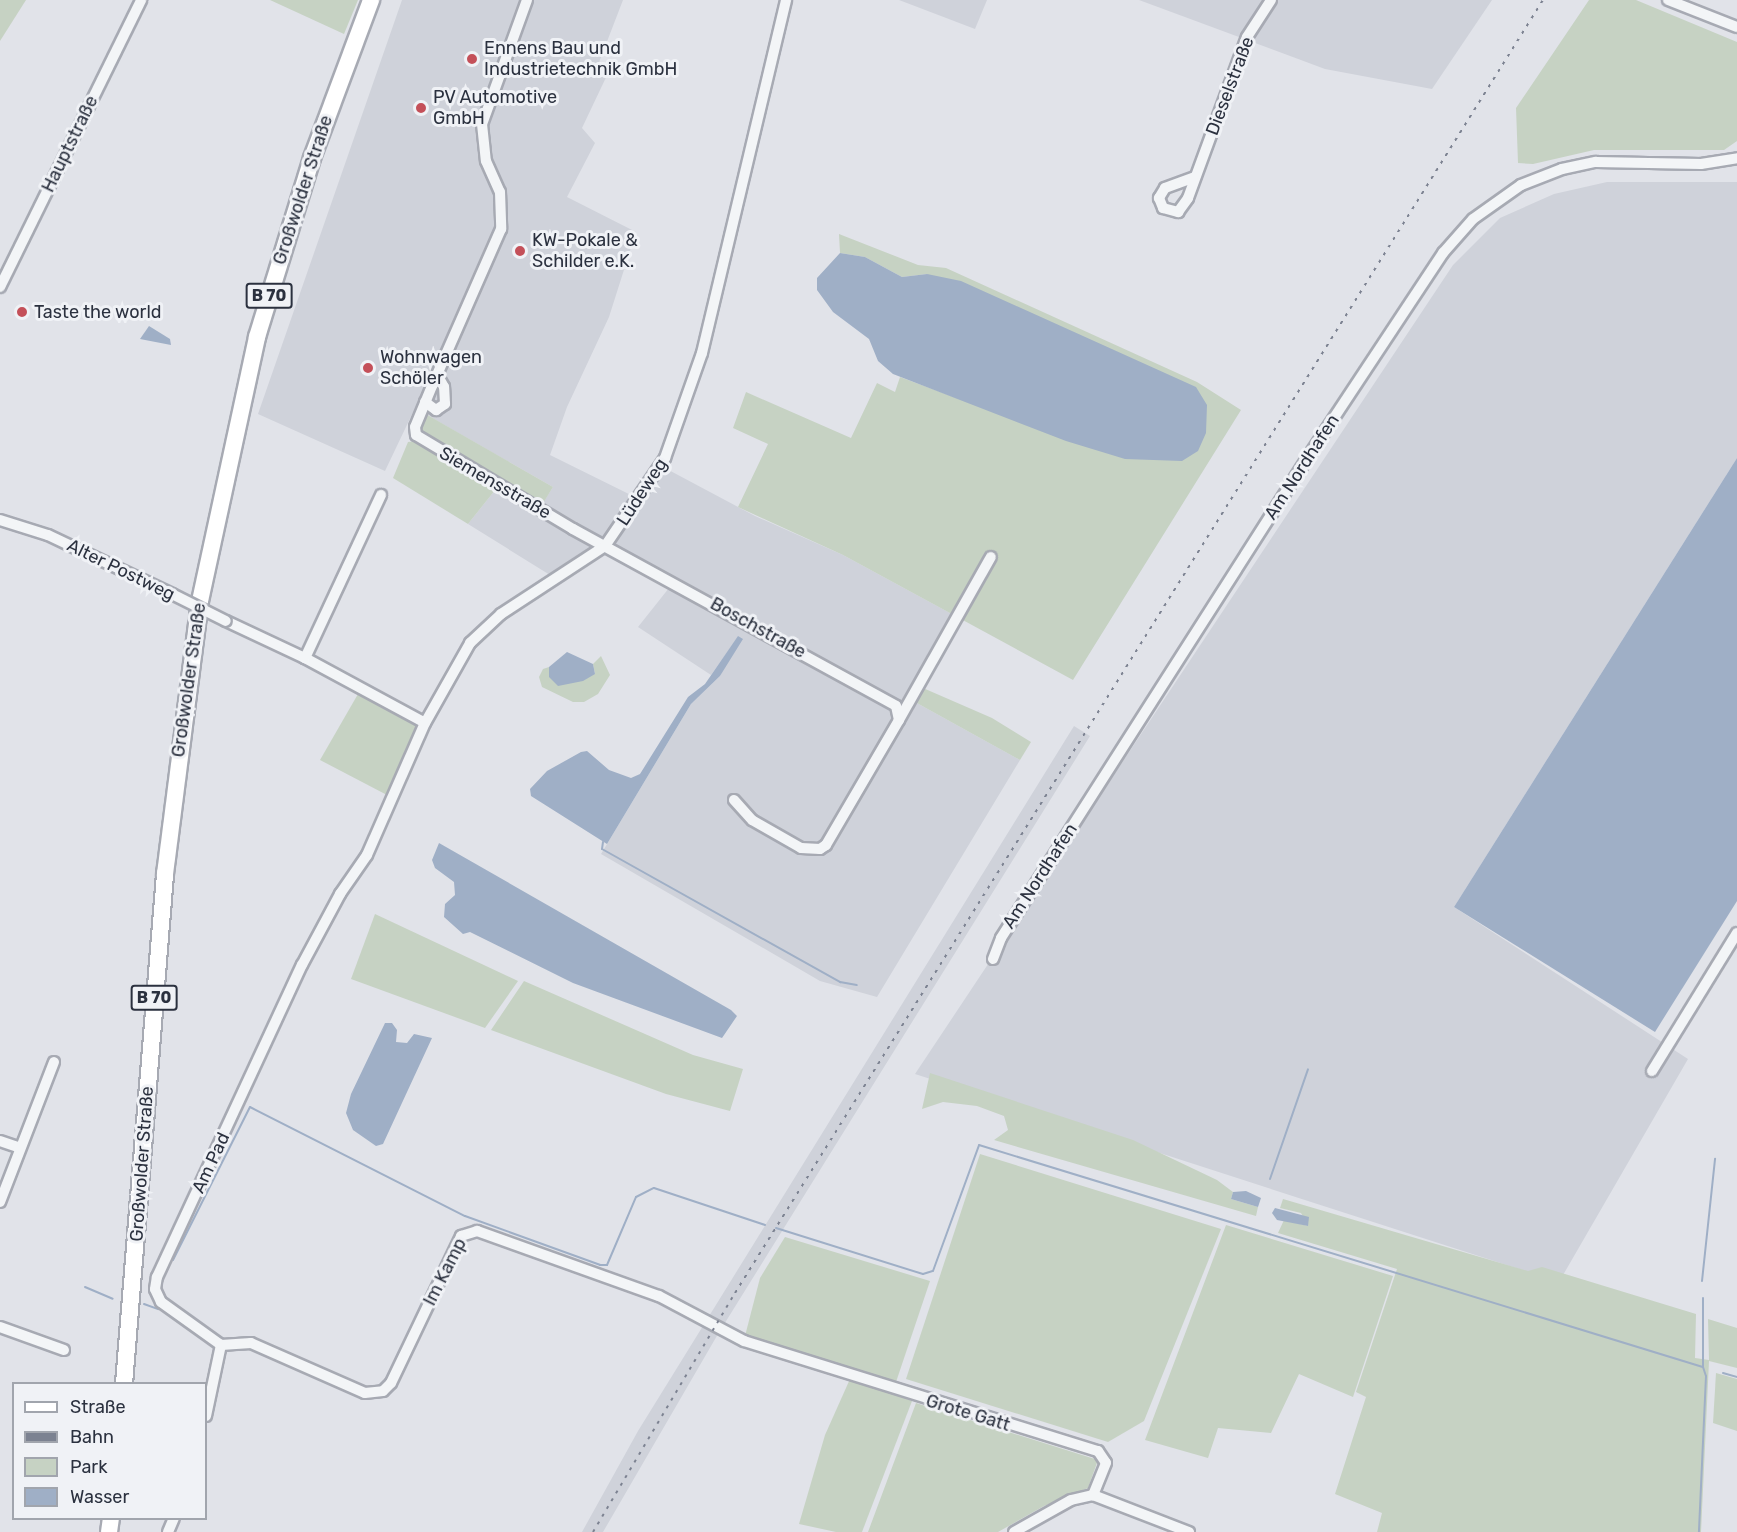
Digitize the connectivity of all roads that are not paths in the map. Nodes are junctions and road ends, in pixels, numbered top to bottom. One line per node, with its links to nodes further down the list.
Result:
1 (141, 0): 10 (street, Hauptstraße)
2 (371, 0): 33 (main road, Großwolder Straße / B 70)
3 (527, 0): 11 (street, Siemensstraße)
4 (786, 0): 15 (street, Lüdeweg)
5 (1271, 0): 9 (street, Dieselstraße)
6 (1668, 0): 7 (street)
7 (1737, 27)
8 (1737, 158): 23 (street, Am Nordhafen)
9 (1195, 177)
10 (0, 287)
11 (438, 376): 12 (street, Siemensstraße); 12 (street)
12 (425, 402): 15 (street, Siemensstraße)
13 (381, 495): 17 (street)
14 (0, 520): 17 (street, Alter Postweg, bridge)
15 (605, 546): 18 (street, Boschstraße); 19 (street, Lüdeweg)
16 (991, 557): 18 (street)
17 (305, 658): 19 (street, Alter Postweg)
18 (899, 720): 20 (street)
19 (425, 723): 21 (street, Lüdeweg)
20 (734, 800)
21 (340, 894): 31 (street, Am Pad)
22 (1737, 933): 25 (street)
23 (993, 959)
24 (54, 1062): 27 (street)
25 (1652, 1071)
26 (0, 1141): 27 (street)
27 (20, 1148): 28 (street)
28 (0, 1202)
29 (710, 1324): 31 (street, Im Kamp); 35 (street, Grote Gatt)
30 (0, 1327): 32 (street)
31 (221, 1345): 34 (street)
32 (64, 1350)
33 (124, 1382)
34 (207, 1411)
35 (1094, 1495): 36 (street); 37 (street)
36 (1014, 1532)
37 (1189, 1532)

